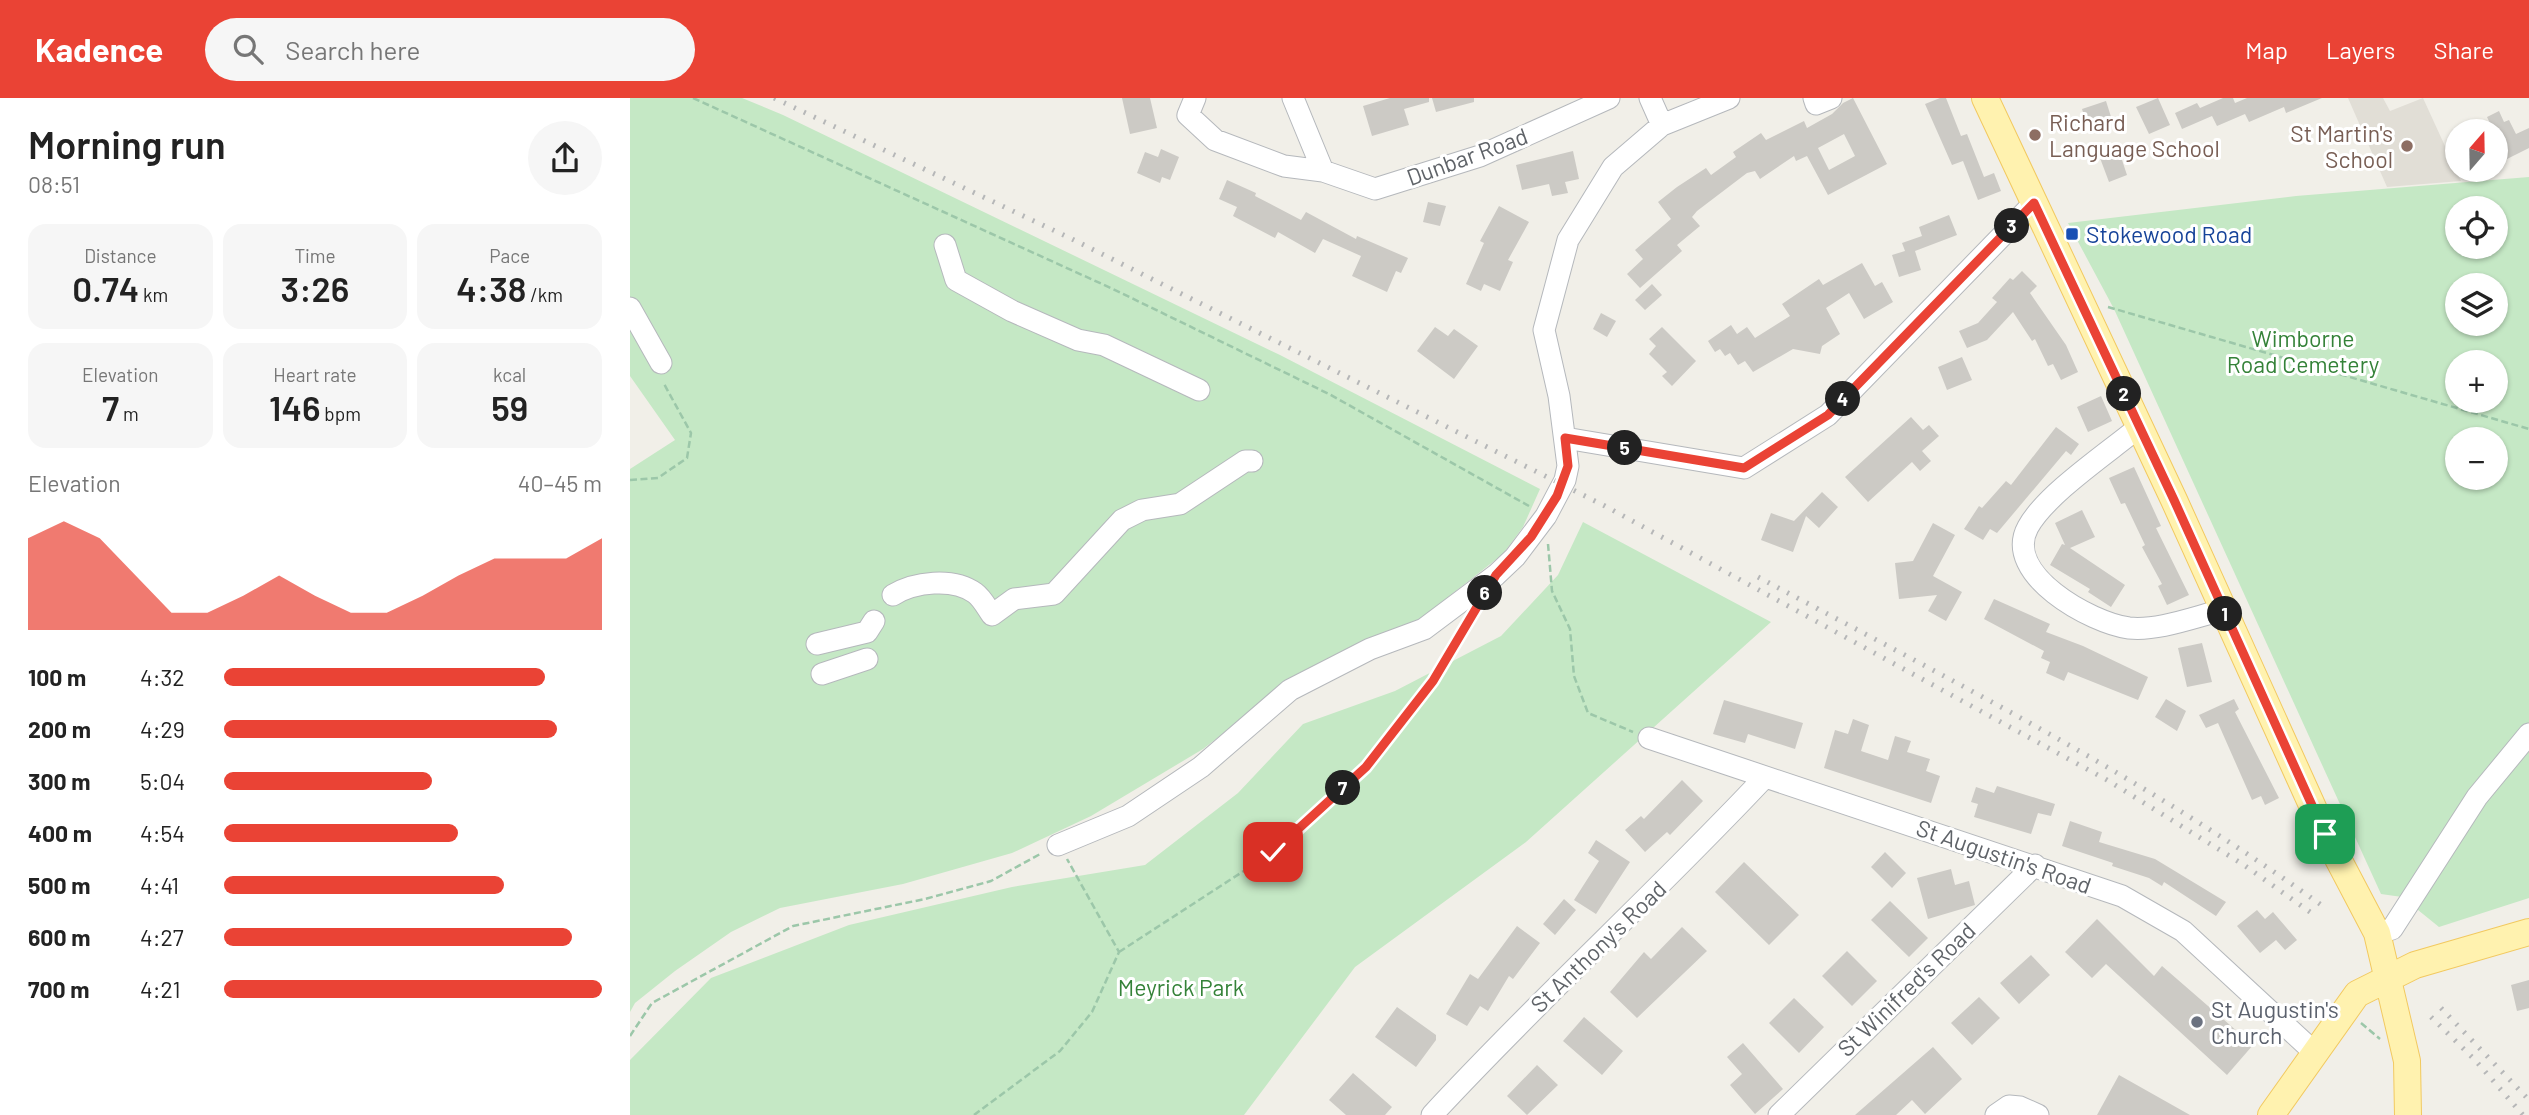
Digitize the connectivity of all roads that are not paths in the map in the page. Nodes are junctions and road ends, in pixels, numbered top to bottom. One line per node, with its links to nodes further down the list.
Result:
1 (1195, 98): 10 (street, Dunbar Road)
2 (1293, 98): 10 (street)
3 (1609, 98): 10 (street, Dunbar Road)
4 (1650, 98): 9 (street)
5 (1729, 98): 9 (street)
6 (1814, 98): 7 (street)
7 (1831, 98)
8 (1985, 98): 11 (main road)
9 (1662, 125): 17 (street)
10 (1323, 171)
11 (2034, 203): 16 (main road); 17 (street)
12 (945, 245): 15 (street)
13 (630, 308): 14 (street)
14 (660, 367)
15 (1199, 390)
16 (2139, 427): 20 (main road); 20 (street)
17 (1565, 438): 28 (street)
18 (1252, 461): 19 (street)
19 (893, 596)
20 (2223, 610): 31 (main road)
21 (874, 621): 22 (street)
22 (817, 644)
23 (867, 659): 24 (street)
24 (822, 674)
25 (2529, 734): 31 (street)
26 (1649, 738): 27 (street, St Augustin's Road)
27 (1764, 778): 29 (street, St Augustin's Road); 34 (street, St Anthony's Road)
28 (1058, 845)
29 (2035, 865): 33 (street, St Augustin's Road); 35 (street, St Winifred's Road)
30 (2529, 932): 32 (main road)
31 (2377, 933): 32 (main road)
32 (2390, 979): 33 (main road); 39 (main road)
33 (2314, 1052): 38 (main road)
34 (1432, 1115)
35 (1779, 1115)
36 (1996, 1115): 37 (street)
37 (2038, 1115)
38 (2271, 1115)
39 (2408, 1115)

